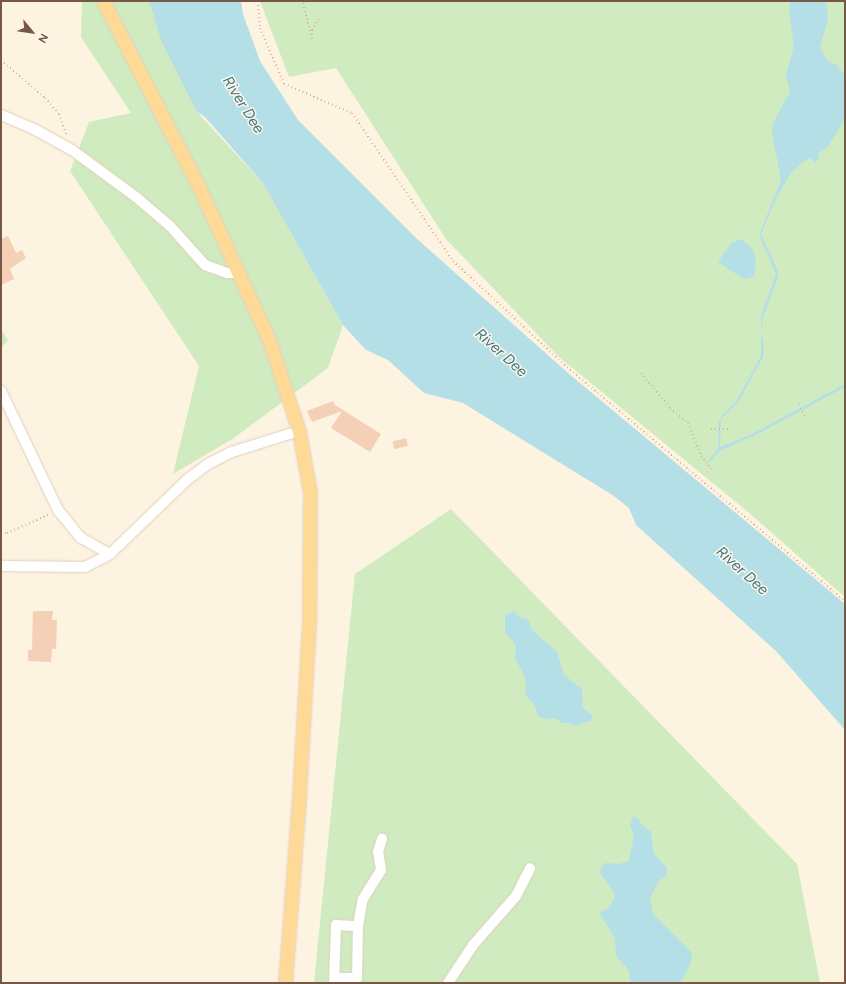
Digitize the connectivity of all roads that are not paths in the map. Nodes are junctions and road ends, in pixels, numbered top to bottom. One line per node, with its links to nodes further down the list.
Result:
1 (103, 1): 3 (main road)
2 (1, 115): 3 (street)
3 (238, 273): 5 (main road)
4 (1, 391): 6 (street)
5 (299, 431): 6 (street); 13 (main road)
6 (110, 554): 7 (street)
7 (1, 566)
8 (382, 840): 10 (street)
9 (530, 868): 14 (street)
10 (358, 926): 11 (street); 12 (street)
11 (335, 980): 12 (street)
12 (356, 981)
13 (285, 983)
14 (448, 983)

